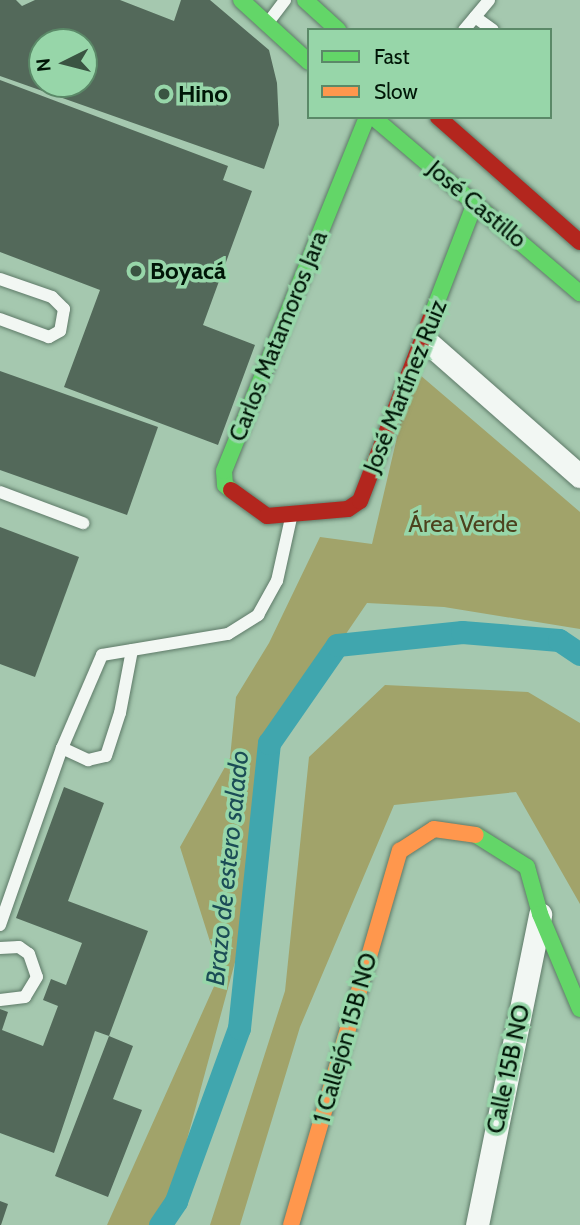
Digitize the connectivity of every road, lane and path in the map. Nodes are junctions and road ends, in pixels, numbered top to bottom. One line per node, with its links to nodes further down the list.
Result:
1 (241, 0): 6 (street)
2 (285, 0): 6 (lane)
3 (306, 0): 7 (street)
4 (489, 0): 5 (lane)
5 (475, 17): 8 (lane); 9 (lane)
6 (267, 24): 10 (street)
7 (336, 28)
8 (466, 28)
9 (490, 28)
10 (307, 60)
11 (366, 119): 22 (street, Carlos Matamoros Jara)
12 (440, 119): 15 (street, José Castillo)
13 (384, 121): 14 (street, José Castillo)
14 (475, 203): 15 (street, José Castillo); 19 (street, José Martínez Ruiz)
15 (568, 246): 17 (street, José Castillo)
16 (0, 279): 18 (lane)
17 (580, 293)
18 (0, 319)
19 (425, 340): 20 (street); 22 (street, José Martínez Ruiz)
20 (580, 476)
21 (0, 492): 23 (lane)
22 (291, 517): 24 (lane)
23 (83, 523)
24 (132, 650): 25 (lane); 25 (lane)
25 (62, 748): 27 (lane)
26 (540, 914): 30 (street); 31 (street, 1 Callejón 15B NO); 32 (street, Calle 15B NO)
27 (0, 925)
28 (0, 948): 29 (lane)
29 (0, 1000)
30 (580, 1009)
31 (290, 1225)
32 (477, 1225)

